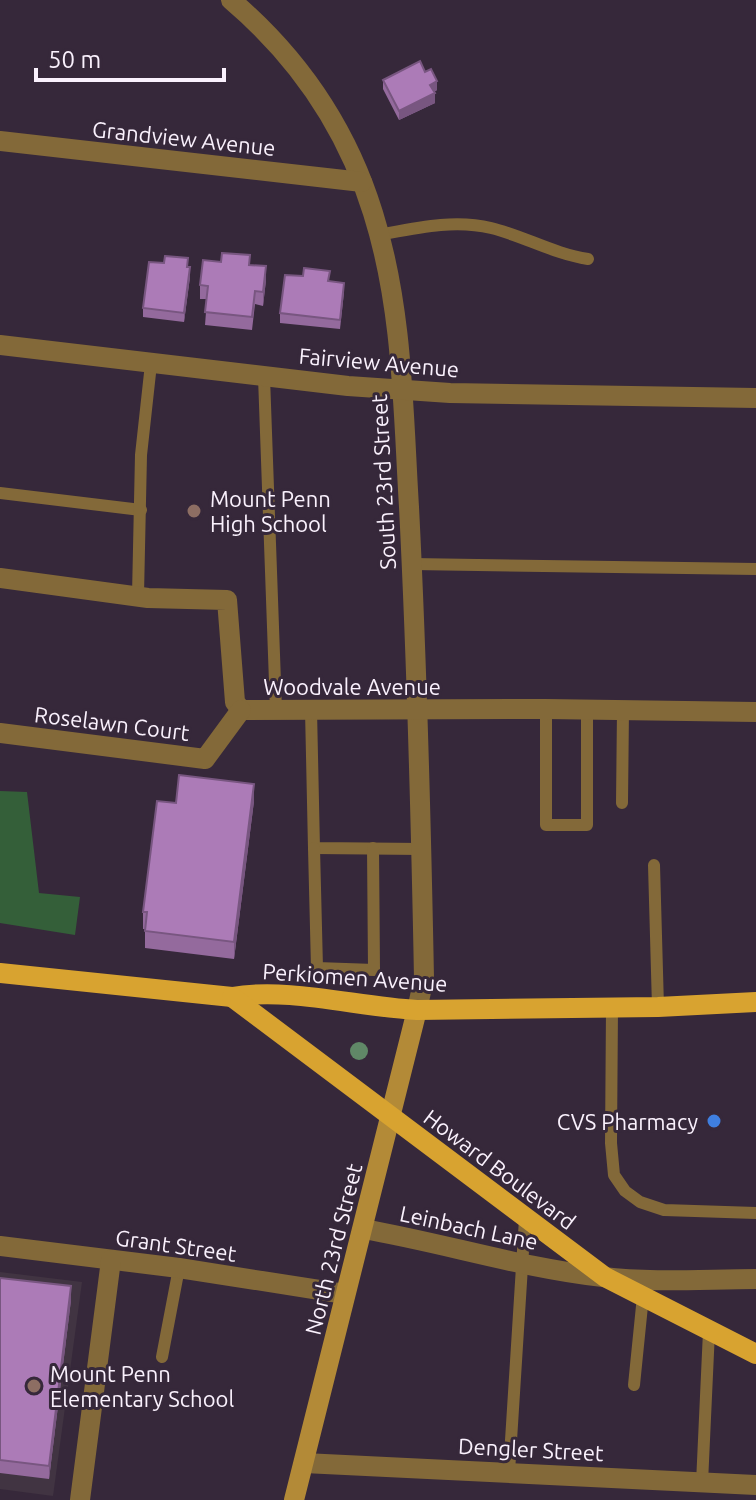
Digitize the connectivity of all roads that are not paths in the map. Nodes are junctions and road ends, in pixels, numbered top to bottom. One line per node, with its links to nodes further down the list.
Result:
1 (231, 0): 3 (street, South 23rd Street)
2 (0, 141): 3 (street, Grandview Avenue)
3 (362, 182): 4 (street, South 23rd Street)
4 (378, 235): 5 (lane); 9 (street, South 23rd Street)
5 (588, 259)
6 (0, 345): 7 (street, Fairview Avenue)
7 (151, 364): 8 (street, Fairview Avenue); 12 (lane)
8 (264, 377): 9 (street, Fairview Avenue); 19 (lane)
9 (402, 390): 10 (street, Fairview Avenue); 13 (street, South 23rd Street)
10 (756, 398)
11 (0, 493): 12 (lane)
12 (141, 510): 16 (lane)
13 (412, 564): 14 (lane); 21 (street, South 23rd Street)
14 (756, 569)
15 (0, 578): 16 (street, Woodvale Avenue)
16 (138, 595): 18 (street, Woodvale Avenue)
17 (546, 709): 21 (street, Woodvale Avenue); 22 (street, Woodvale Avenue); 22 (lane)
18 (241, 710): 19 (street, Woodvale Avenue); 25 (street, Roselawn Court)
19 (276, 710): 20 (street, Woodvale Avenue)
20 (311, 710): 21 (street, Woodvale Avenue); 27 (lane)
21 (418, 710): 29 (street, South 23rd Street)
22 (587, 710): 23 (street, Woodvale Avenue)
23 (623, 710): 24 (street, Woodvale Avenue); 26 (lane)
24 (756, 712)
25 (0, 733)
26 (622, 803)
27 (314, 848): 28 (lane); 28 (lane)
28 (373, 848): 29 (lane)
29 (422, 849): 36 (street, South 23rd Street)
30 (654, 865): 34 (lane)
31 (0, 973): 32 (main road, Perkiomen Avenue)
32 (232, 997): 36 (main road, Perkiomen Avenue); 37 (main road, Howard Boulevard)
33 (756, 1002): 34 (main road, Perkiomen Avenue)
34 (658, 1007): 35 (main road, Perkiomen Avenue)
35 (612, 1008): 36 (main road, Perkiomen Avenue); 38 (lane)
36 (417, 1010): 37 (main road, North 23rd Street)
37 (391, 1117): 39 (main road, Howard Boulevard); 40 (main road, North 23rd Street)
38 (756, 1213)
39 (525, 1219): 43 (lane); 45 (main road, Howard Boulevard)
40 (363, 1229): 43 (street, Leinbach Lane); 47 (main road, North 23rd Street)
41 (0, 1246): 42 (street, Grant Street)
42 (111, 1260): 44 (street, Grant Street); 57 (street)
43 (522, 1264): 45 (street, Leinbach Lane); 54 (lane)
44 (179, 1268): 47 (street, Grant Street); 51 (lane)
45 (605, 1277): 46 (street, Leinbach Lane); 48 (main road, Howard Boulevard)
46 (756, 1279)
47 (345, 1294): 53 (main road, North 23rd Street)
48 (643, 1296): 49 (main road, Howard Boulevard); 52 (lane)
49 (709, 1331): 50 (main road, Howard Boulevard); 55 (lane)
50 (756, 1354)
51 (162, 1357)
52 (634, 1385)
53 (304, 1463): 54 (street, Dengler Street); 58 (main road, North 23rd Street)
54 (509, 1472): 55 (street, Dengler Street)
55 (702, 1483): 56 (street, Dengler Street)
56 (756, 1485)
57 (80, 1500)
58 (294, 1500)

